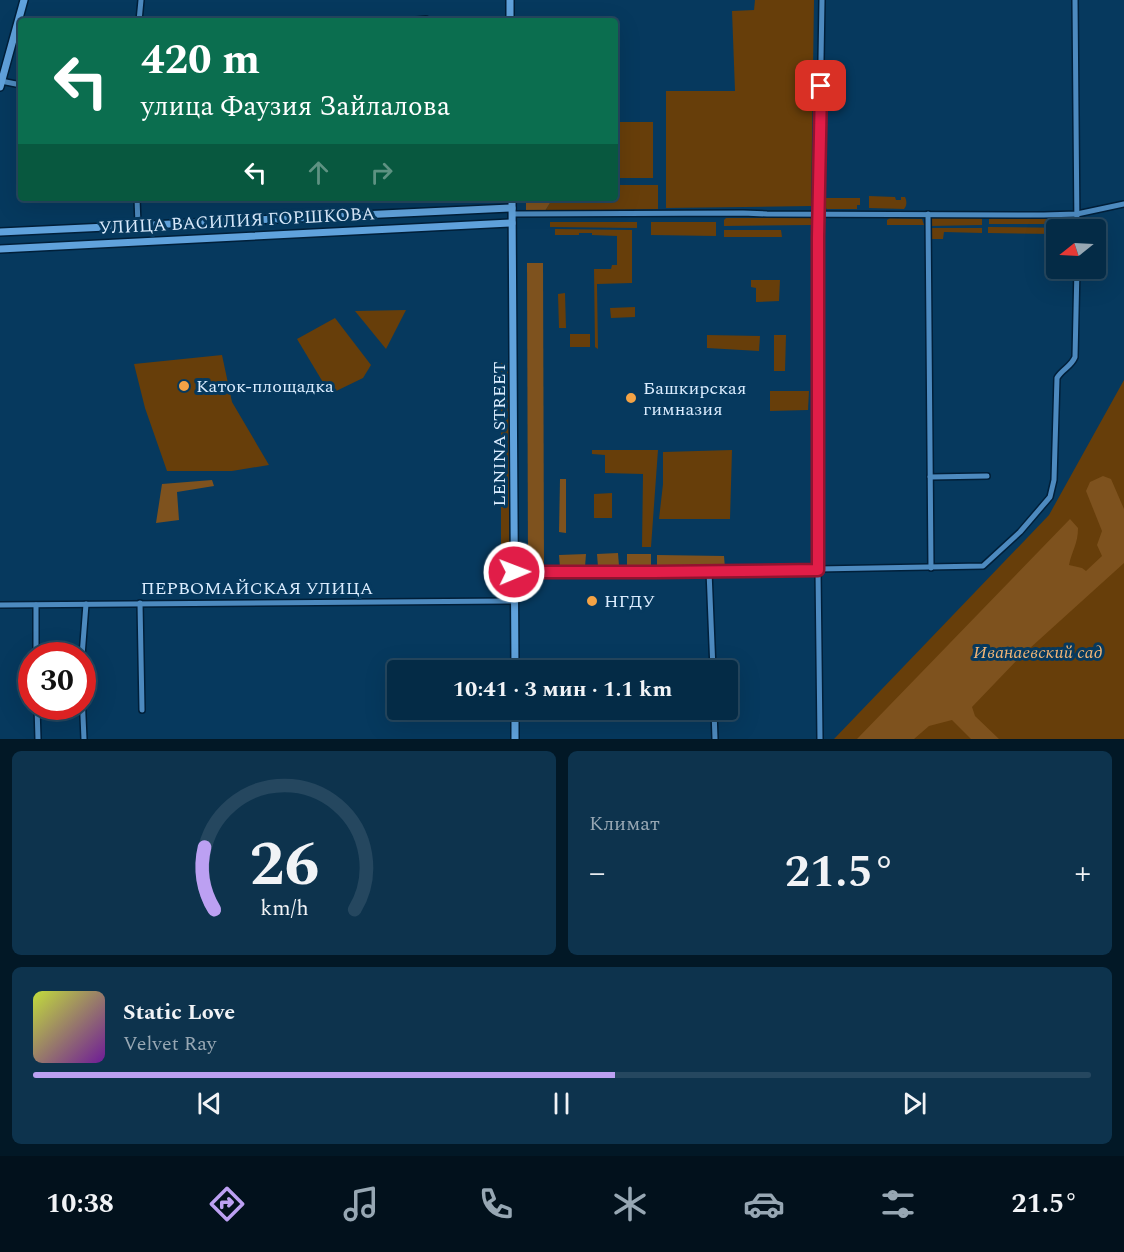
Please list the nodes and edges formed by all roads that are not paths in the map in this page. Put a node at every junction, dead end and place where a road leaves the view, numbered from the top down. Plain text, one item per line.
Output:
1 (24, 0) edge
2 (141, 0) edge
3 (510, 0) edge
4 (822, 0) edge
5 (1075, 0) edge
6 (19, 18) edge
7 (139, 18) edge
8 (510, 18) edge
9 (18, 22) edge
10 (1, 84) edge
11 (18, 85) edge
12 (136, 201) edge
13 (512, 201) edge
14 (1124, 204) edge
15 (457, 210) junction
16 (512, 211) junction
17 (819, 214) junction
18 (928, 214) junction
19 (1077, 214) junction
20 (302, 217) junction
21 (1077, 219) edge
22 (512, 223) junction
23 (138, 225) junction
24 (458, 225) junction
25 (0, 232) edge
26 (304, 233) junction
27 (0, 249) edge
28 (1077, 279) edge
29 (987, 476) dead end
30 (930, 477) junction
31 (931, 568) junction
32 (818, 570) junction
33 (709, 571) junction
34 (514, 572) junction
35 (515, 601) junction
36 (140, 603) junction
37 (86, 604) junction
38 (0, 605) edge
39 (36, 605) junction
40 (36, 642) edge
41 (83, 642) edge
42 (515, 660) edge
43 (712, 660) edge
44 (142, 710) dead end
45 (37, 720) edge
46 (83, 720) edge
47 (515, 720) edge
48 (714, 720) edge
49 (38, 739) edge
50 (84, 739) edge
51 (515, 739) edge
52 (715, 739) edge
53 (820, 739) edge

1 - 6 main road
2 - 7 street
3 - 8 main road
4 - 17 street
5 - 19 street
9 - 10 main road
10 - 11 street
12 - 23 street
13 - 16 main road, LENINA STREET
14 - 19 street
15 - 16 main road, УЛИЦА ВАСИЛИЯ ГОРШКОВА
15 - 20 main road, УЛИЦА ВАСИЛИЯ ГОРШКОВА
15 - 24 main road
16 - 17 street
16 - 22 main road, LENINA STREET
17 - 18 street
17 - 32 street
18 - 19 street
18 - 30 street
19 - 21 street
20 - 23 main road, УЛИЦА ВАСИЛИЯ ГОРШКОВА
20 - 26 main road
22 - 24 main road, УЛИЦА ВАСИЛИЯ ГОРШКОВА
22 - 34 main road, LENINA STREET
23 - 25 main road, УЛИЦА ВАСИЛИЯ ГОРШКОВА
24 - 26 main road, УЛИЦА ВАСИЛИЯ ГОРШКОВА
26 - 27 main road, УЛИЦА ВАСИЛИЯ ГОРШКОВА
28 - 31 street
29 - 30 street
30 - 31 street
31 - 32 street
32 - 33 street
32 - 53 street
33 - 34 street
33 - 43 street
34 - 35 main road, LENINA STREET
35 - 36 street, ПЕРВОМАЙСКАЯ УЛИЦА
35 - 42 main road, LENINA STREET
36 - 37 street, ПЕРВОМАЙСКАЯ УЛИЦА
36 - 44 street
37 - 39 street, ПЕРВОМАЙСКАЯ УЛИЦА
37 - 41 street
38 - 39 street, ПЕРВОМАЙСКАЯ УЛИЦА
39 - 40 street
45 - 49 street
46 - 50 street
47 - 51 main road
48 - 52 street

